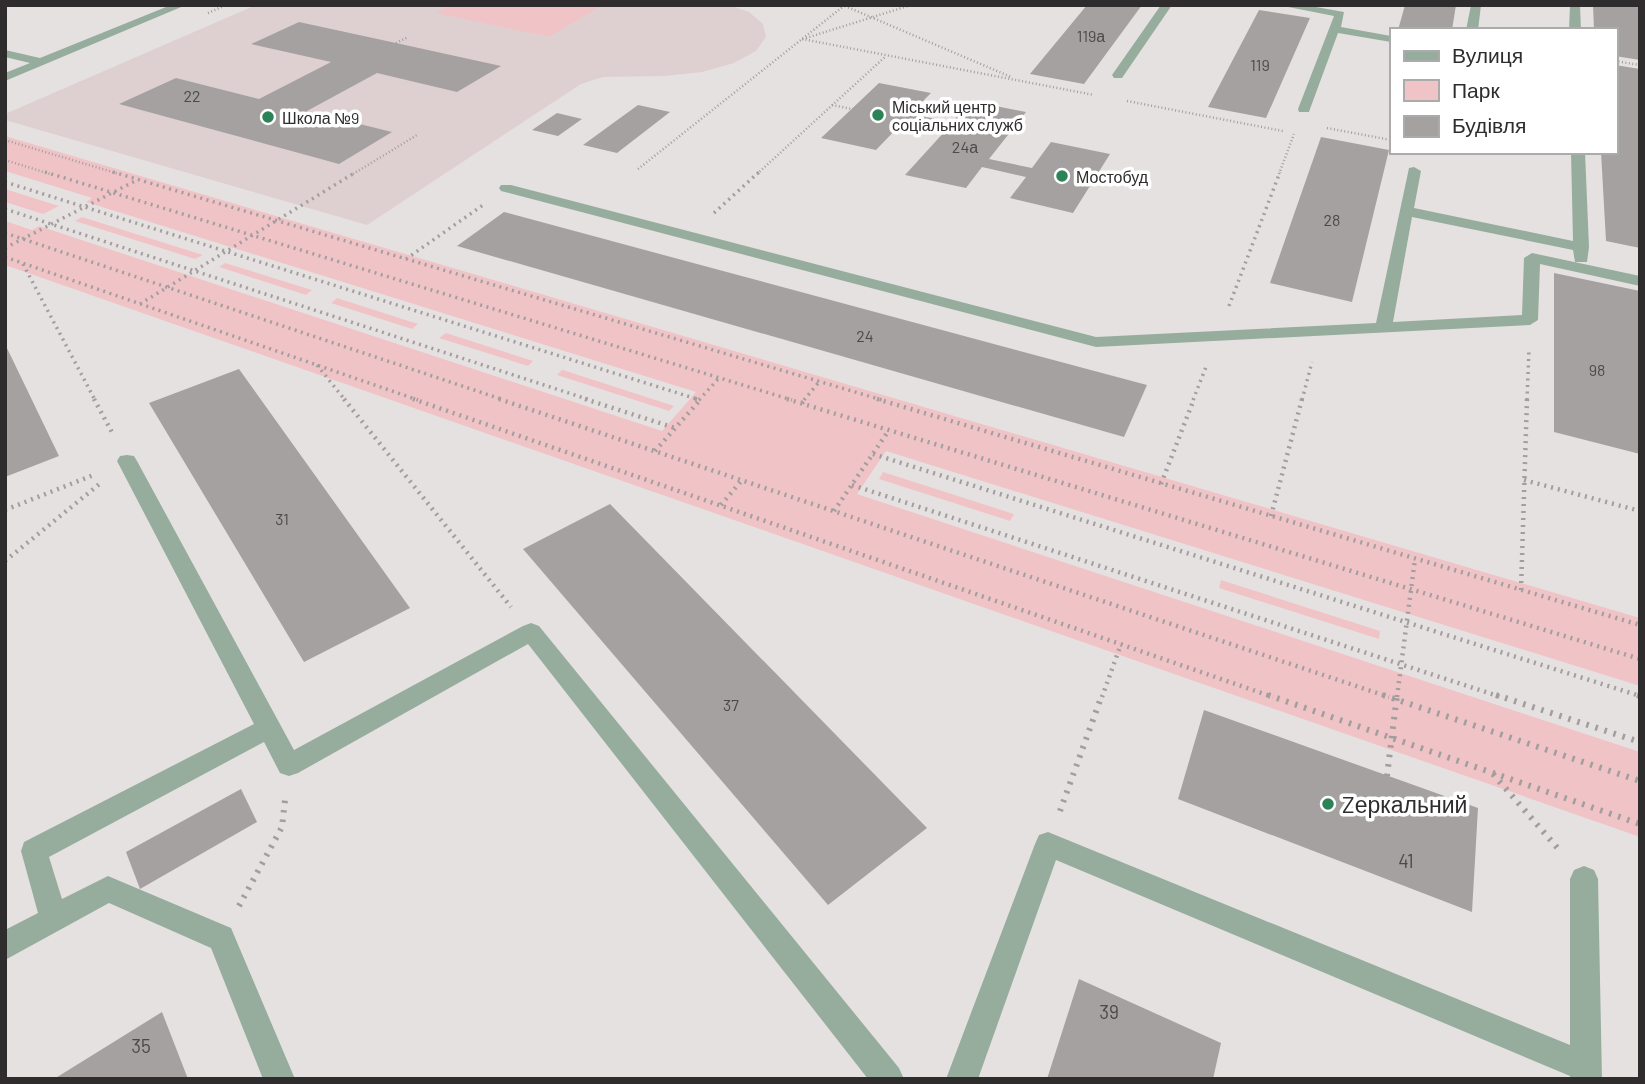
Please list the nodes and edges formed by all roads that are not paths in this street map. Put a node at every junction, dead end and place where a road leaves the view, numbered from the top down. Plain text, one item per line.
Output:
1 (181, 5) edge
2 (1167, 5) edge
3 (1283, 5) edge
4 (1475, 5) edge
5 (1575, 5) edge
6 (1472, 28) edge
7 (1575, 28) edge
8 (1334, 30) junction
9 (1390, 38) edge
10 (5, 53) edge
11 (41, 62) junction
12 (1118, 75) dead end
13 (5, 77) edge
14 (1304, 109) road end
15 (1578, 154) edge
16 (1414, 171) dead end
17 (506, 188) road end
18 (1406, 211) junction
19 (1581, 247) junction
20 (1582, 269) junction
21 (1640, 281) edge
22 (1384, 328) junction
23 (127, 461) road end
24 (269, 728) junction
25 (1584, 879) road end
26 (54, 919) junction
27 (5, 946) edge
28 (1586, 1073) edge
29 (279, 1079) edge
30 (888, 1079) edge
31 (962, 1079) edge

1 - 11 street
2 - 12 street
3 - 8 street
4 - 6 street
5 - 7 street
8 - 9 street
8 - 14 street
10 - 11 street
11 - 13 street
15 - 19 street
16 - 18 street
17 - 22 street
18 - 19 street
18 - 22 street
19 - 20 street
20 - 21 street
20 - 22 street
23 - 24 street
24 - 26 street
24 - 30 street
25 - 28 street
26 - 27 street
26 - 29 street
28 - 31 street

